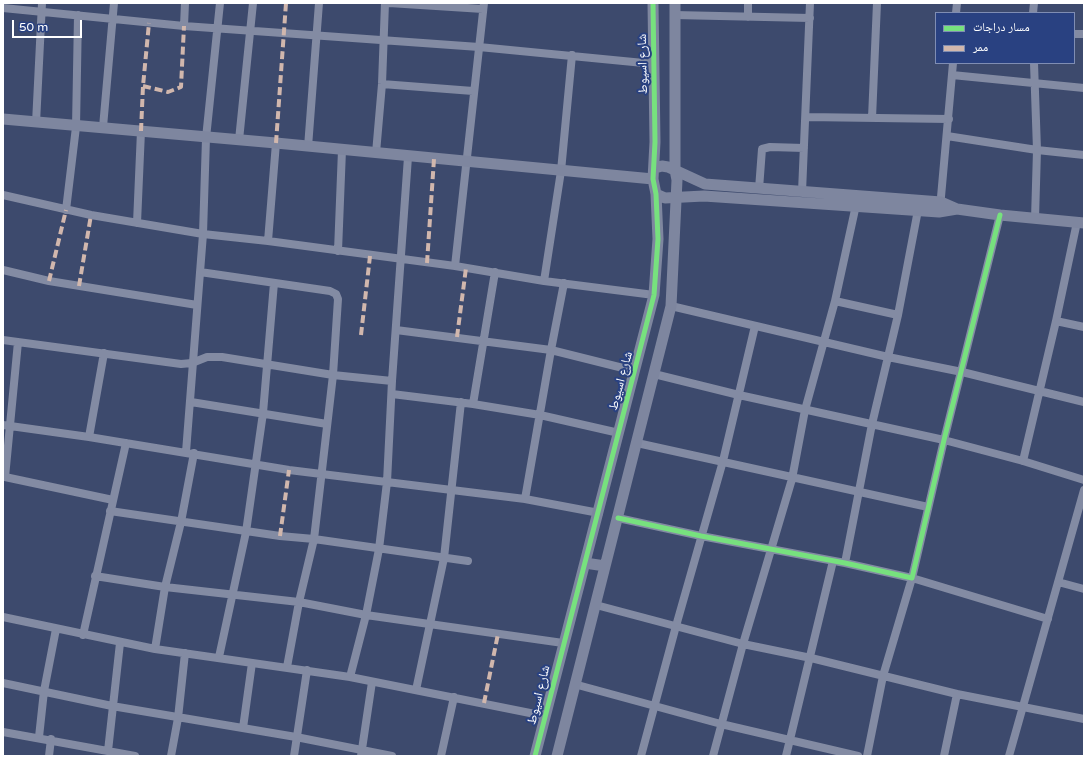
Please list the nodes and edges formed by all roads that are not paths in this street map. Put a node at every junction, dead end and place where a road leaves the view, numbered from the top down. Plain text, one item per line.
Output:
1 (114, 3) edge
2 (185, 3) edge
3 (220, 3) edge
4 (253, 3) edge
5 (319, 3) edge
6 (385, 3) edge
7 (389, 3) edge
8 (653, 3) edge
9 (674, 3) edge
10 (748, 3) edge
11 (810, 3) edge
12 (877, 3) edge
13 (484, 6) edge
14 (42, 7) edge
15 (3, 8) edge
16 (78, 14) junction
17 (674, 15) junction
18 (748, 17) junction
19 (113, 18) junction
20 (810, 18) junction
21 (184, 26) junction
22 (217, 28) junction
23 (250, 30) junction
24 (316, 36) junction
25 (384, 41) junction
26 (479, 47) junction
27 (572, 55) junction
28 (654, 64) junction
29 (953, 64) edge
30 (1034, 64) edge
31 (952, 75) junction
32 (1035, 83) junction
33 (382, 84) junction
34 (1084, 88) edge
35 (473, 92) junction
36 (806, 117) junction
37 (872, 118) junction
38 (3, 119) edge
39 (949, 119) junction
40 (36, 123) junction
41 (76, 127) junction
42 (103, 127) junction
43 (141, 131) junction
44 (947, 136) junction
45 (206, 138) junction
46 (239, 140) junction
47 (276, 143) junction
48 (308, 147) junction
49 (804, 148) junction
50 (342, 150) junction
51 (1037, 150) junction
52 (376, 153) junction
53 (1084, 155) edge
54 (408, 157) junction
55 (467, 163) junction
56 (655, 168) junction
57 (675, 170) junction
58 (562, 171) junction
59 (653, 180) junction
60 (705, 184) junction
61 (759, 189) junction
62 (802, 192) junction
63 (656, 194) junction
64 (3, 195) edge
65 (704, 196) junction
66 (675, 197) junction
67 (856, 205) junction
68 (940, 207) junction
69 (66, 210) junction
70 (918, 210) junction
71 (1000, 215) junction
72 (1035, 219) junction
73 (137, 223) junction
74 (1080, 223) edge
75 (203, 234) junction
76 (268, 241) junction
77 (338, 251) junction
78 (402, 259) junction
79 (455, 266) junction
80 (3, 270) edge
81 (200, 272) junction
82 (495, 272) junction
83 (544, 281) junction
84 (274, 283) junction
85 (564, 283) junction
86 (654, 295) junction
87 (834, 301) junction
88 (197, 305) junction
89 (670, 306) junction
90 (898, 315) junction
91 (1056, 321) junction
92 (755, 326) junction
93 (1084, 327) edge
94 (396, 330) junction
95 (3, 340) edge
96 (484, 340) junction
97 (824, 341) junction
98 (18, 342) junction
99 (551, 350) junction
100 (104, 353) junction
101 (888, 357) junction
102 (192, 363) junction
103 (267, 365) junction
104 (635, 371) junction
105 (962, 372) junction
106 (654, 374) junction
107 (333, 375) junction
108 (392, 381) junction
109 (1040, 391) junction
110 (392, 394) junction
111 (739, 396) junction
112 (191, 402) junction
113 (461, 402) junction
114 (1084, 402) edge
115 (473, 404) junction
116 (805, 410) junction
117 (263, 413) junction
118 (540, 415) junction
119 (327, 424) junction
120 (872, 424) junction
121 (6, 426) edge
122 (619, 433) junction
123 (89, 437) junction
124 (944, 440) junction
125 (126, 443) junction
126 (637, 443) junction
127 (190, 453) junction
128 (723, 461) junction
129 (1023, 461) junction
130 (255, 465) junction
131 (323, 474) junction
132 (792, 478) junction
133 (1084, 480) edge
134 (387, 482) junction
135 (452, 489) junction
136 (1084, 490) edge
137 (860, 492) junction
138 (525, 499) junction
139 (113, 500) junction
140 (928, 508) junction
141 (110, 511) junction
142 (599, 513) junction
143 (618, 518) junction
144 (181, 522) junction
145 (246, 532) junction
146 (701, 536) junction
147 (314, 539) junction
148 (379, 549) junction
149 (771, 549) junction
150 (444, 558) junction
151 (468, 561) dead end
152 (833, 561) junction
153 (845, 562) junction
154 (585, 563) junction
155 (605, 566) junction
156 (95, 576) junction
157 (912, 578) junction
158 (1058, 582) junction
159 (165, 587) junction
160 (1084, 589) edge
161 (234, 594) junction
162 (299, 602) junction
163 (596, 605) junction
164 (366, 615) junction
165 (3, 617) edge
166 (1048, 619) junction
167 (430, 625) junction
168 (676, 626) junction
169 (56, 629) junction
170 (83, 635) junction
171 (120, 643) junction
172 (563, 644) junction
173 (743, 644) junction
174 (155, 649) junction
175 (185, 653) junction
176 (219, 657) junction
177 (811, 658) junction
178 (252, 662) junction
179 (287, 667) junction
180 (307, 670) junction
181 (883, 676) junction
182 (350, 677) junction
183 (372, 682) junction
184 (3, 683) edge
185 (574, 684) junction
186 (416, 690) junction
187 (44, 691) junction
188 (957, 694) junction
189 (454, 697) junction
190 (654, 705) junction
191 (112, 706) junction
192 (1022, 706) junction
193 (545, 716) junction
194 (178, 718) junction
195 (1084, 719) edge
196 (721, 724) junction
197 (243, 728) junction
198 (3, 732) edge
199 (39, 737) junction
200 (296, 737) junction
201 (51, 739) junction
202 (790, 741) junction
203 (108, 751) junction
204 (361, 753) edge
205 (49, 756) edge
206 (135, 756) edge
207 (170, 756) edge
208 (294, 756) edge
209 (392, 756) edge
210 (441, 756) edge
211 (535, 756) edge
212 (557, 756) edge
213 (641, 756) edge
214 (713, 756) edge
215 (786, 756) edge
216 (858, 756) edge
217 (867, 756) edge
218 (944, 756) edge
219 (1010, 756) edge

1 - 19 street
2 - 21 street
3 - 22 street
4 - 23 street
5 - 24 street
6 - 25 street
7 - 13 street
8 - 28 street, شارع اسيوط
9 - 17 street
10 - 18 street
11 - 20 street
12 - 37 street
13 - 26 street
14 - 15 street
14 - 16 street
14 - 40 street
16 - 19 street
16 - 41 street
17 - 18 street
17 - 57 street
18 - 20 street
19 - 21 street
19 - 42 street
20 - 36 street
21 - 22 street
22 - 23 street
22 - 45 street
23 - 24 street
23 - 46 street
24 - 25 street
24 - 48 street
25 - 26 street
25 - 33 street
26 - 27 street
26 - 35 street
27 - 28 street
27 - 58 street
28 - 56 street, شارع اسيوط
29 - 31 street
30 - 32 street
31 - 32 street
31 - 39 street
32 - 34 street
32 - 51 street
33 - 35 street
33 - 52 street
35 - 55 street
36 - 37 street
36 - 49 street
37 - 39 street
38 - 40 street
39 - 44 street
40 - 41 street
41 - 42 street
41 - 69 street
42 - 43 street
43 - 45 street
43 - 73 street
44 - 51 street
44 - 68 street
45 - 46 street
45 - 75 street
46 - 47 street
47 - 48 street
47 - 76 street
48 - 50 street
49 - 61 street
49 - 62 street
50 - 52 street
50 - 77 street
51 - 53 street
51 - 72 street
52 - 54 street
54 - 55 street
54 - 78 street
55 - 58 street
55 - 79 street
56 - 57 street
56 - 59 street, شارع اسيوط
57 - 60 street
57 - 66 street
58 - 59 street
58 - 83 street
59 - 63 street, شارع اسيوط
60 - 61 street
60 - 65 street
61 - 62 street
62 - 68 street
63 - 66 street
63 - 86 street, شارع اسيوط
64 - 69 street
65 - 66 street
65 - 67 street
66 - 89 street
67 - 70 street
67 - 87 street
68 - 70 street
68 - 71 street
69 - 73 street
70 - 90 street
71 - 72 street
71 - 105 street
72 - 74 street
73 - 75 street
74 - 91 street
75 - 76 street
75 - 81 street
76 - 77 street
77 - 78 street
78 - 79 street
78 - 94 street
79 - 82 street
80 - 88 street
81 - 84 street
81 - 88 street
82 - 83 street
82 - 96 street
83 - 85 street
84 - 103 street
84 - 107 street
85 - 86 street
85 - 99 street
86 - 104 street, شارع اسيوط
87 - 90 street
87 - 97 street
88 - 102 street
89 - 92 street
89 - 106 street
90 - 101 street
91 - 93 street
91 - 109 street
92 - 97 street
92 - 111 street
94 - 96 street
94 - 108 street
95 - 98 street
96 - 99 street
96 - 115 street
97 - 101 street
97 - 116 street
98 - 100 street
98 - 121 street
99 - 104 street
99 - 118 street
100 - 102 street
100 - 123 street
101 - 105 street
101 - 120 street
102 - 103 street
102 - 112 street
103 - 107 street
103 - 117 street
104 - 122 street, شارع اسيوط
105 - 109 street
105 - 124 street
106 - 111 street
106 - 126 street
107 - 108 street
107 - 119 street
108 - 110 street
109 - 114 street
109 - 129 street
110 - 113 street
110 - 134 street
111 - 116 street
111 - 128 street
112 - 117 street
112 - 127 street
113 - 115 street
113 - 135 street
115 - 118 street
116 - 120 street
116 - 132 street
117 - 119 street
117 - 130 street
118 - 122 street
118 - 138 street
119 - 131 street
120 - 124 street
120 - 137 street
121 - 123 street
121 - 139 street
122 - 142 street, شارع اسيوط
123 - 125 street
124 - 129 street
124 - 140 street
125 - 127 street
125 - 139 street
126 - 128 street
126 - 143 street
127 - 130 street
127 - 144 street
128 - 132 street
128 - 146 street
129 - 133 street
130 - 131 street
130 - 145 street
131 - 134 street
131 - 147 street
132 - 137 street
132 - 149 street
134 - 135 street
134 - 148 street
135 - 138 street
135 - 150 street
136 - 158 street
137 - 140 street
137 - 153 street
138 - 142 street
139 - 141 street
140 - 157 street
141 - 144 street
141 - 156 street
142 - 154 street, شارع اسيوط
143 - 146 street
143 - 155 street
144 - 145 street
144 - 159 street
145 - 147 street
145 - 161 street
146 - 149 street
146 - 168 street
147 - 148 street
147 - 162 street
148 - 150 street
148 - 164 street
149 - 152 street
149 - 173 street
150 - 151 street
150 - 167 street
152 - 153 street
152 - 177 street
153 - 157 street
154 - 155 street
154 - 172 street, شارع اسيوط
155 - 163 street
156 - 159 street
156 - 170 street
157 - 166 street
157 - 181 street
158 - 160 street
158 - 166 street
159 - 161 street
159 - 174 street
161 - 162 street
161 - 176 street
162 - 164 street
162 - 179 street
163 - 168 street
163 - 185 street
164 - 167 street
164 - 182 street
165 - 169 street
166 - 192 street
167 - 172 street
167 - 186 street
168 - 173 street
168 - 190 street
169 - 170 street
169 - 187 street
170 - 171 street
171 - 174 street
171 - 191 street
172 - 193 street, شارع اسيوط
173 - 177 street
173 - 196 street
174 - 175 street
175 - 176 street
175 - 194 street
176 - 178 street
177 - 181 street
177 - 202 street
178 - 179 street
178 - 197 street
179 - 180 street
180 - 182 street
180 - 200 street
181 - 188 street
181 - 217 street
182 - 183 street
183 - 186 street
183 - 204 street
184 - 187 street
185 - 190 street
185 - 212 street
186 - 189 street
187 - 191 street
187 - 199 street
188 - 192 street
188 - 218 street
189 - 193 street
189 - 210 street
190 - 196 street
190 - 213 street
191 - 194 street
191 - 203 street
192 - 195 street
192 - 219 street
193 - 211 street, شارع اسيوط
194 - 197 street
194 - 207 street
196 - 202 street
196 - 214 street
197 - 200 street
198 - 199 street
199 - 201 street
200 - 204 street
200 - 208 street
201 - 203 street
201 - 205 street
202 - 215 street
202 - 216 street
203 - 206 street
204 - 209 street

